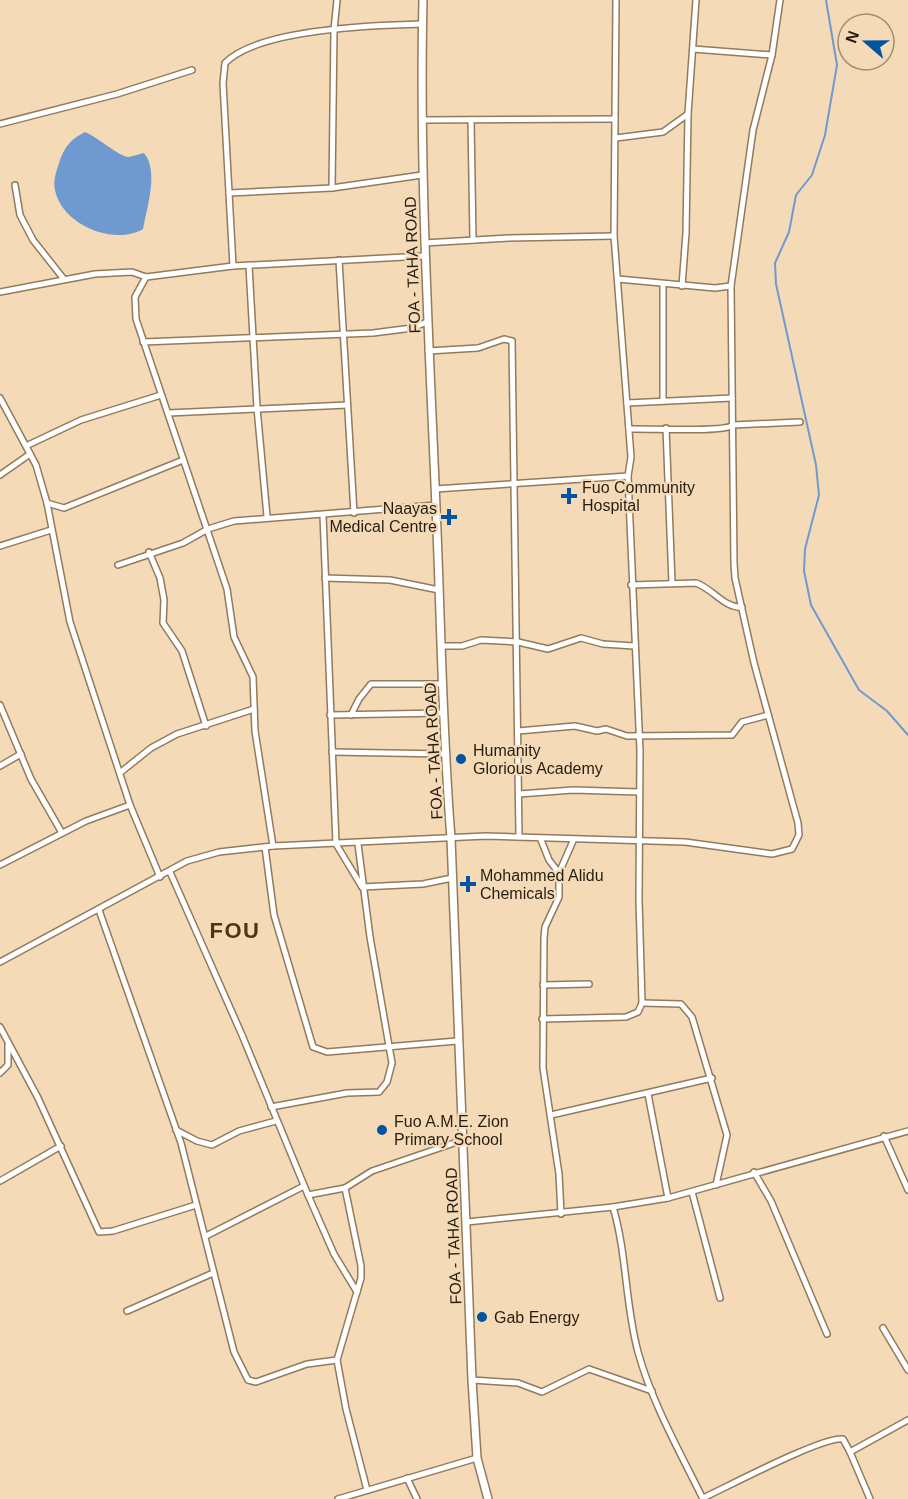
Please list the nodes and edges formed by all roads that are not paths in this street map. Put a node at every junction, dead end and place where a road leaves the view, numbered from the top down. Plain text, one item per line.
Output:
1 (337, 0) edge
2 (423, 0) edge
3 (616, 0) edge
4 (696, 0) edge
5 (780, 0) edge
6 (423, 24) junction
7 (334, 30) junction
8 (693, 49) junction
9 (772, 55) junction
10 (192, 70) dead end
11 (688, 114) junction
12 (615, 119) junction
13 (422, 120) junction
14 (471, 120) junction
15 (0, 124) edge
16 (616, 138) junction
17 (422, 176) junction
18 (15, 185) dead end
19 (332, 188) junction
20 (229, 193) junction
21 (614, 236) junction
22 (473, 240) junction
23 (424, 243) junction
24 (424, 256) junction
25 (339, 260) junction
26 (233, 266) junction
27 (249, 266) junction
28 (146, 277) junction
29 (63, 278) junction
30 (618, 279) junction
31 (663, 284) junction
32 (682, 286) junction
33 (732, 286) junction
34 (0, 292) edge
35 (427, 322) junction
36 (343, 332) junction
37 (253, 336) junction
38 (142, 342) junction
39 (428, 351) junction
40 (161, 394) junction
41 (0, 398) edge
42 (732, 398) junction
43 (663, 400) junction
44 (627, 404) junction
45 (347, 405) junction
46 (257, 408) junction
47 (168, 413) junction
48 (800, 422) dead end
49 (733, 425) junction
50 (666, 428) junction
51 (629, 429) junction
52 (26, 446) junction
53 (30, 454) junction
54 (183, 460) junction
55 (0, 475) edge
56 (628, 476) junction
57 (515, 483) junction
58 (435, 489) junction
59 (47, 503) junction
60 (436, 505) junction
61 (354, 513) junction
62 (323, 515) junction
63 (267, 516) junction
64 (208, 529) junction
65 (51, 530) junction
66 (0, 546) edge
67 (149, 552) junction
68 (118, 565) dead end
69 (325, 578) junction
70 (672, 583) junction
71 (631, 585) junction
72 (439, 590) junction
73 (742, 608) junction
74 (518, 642) junction
75 (442, 646) junction
76 (634, 646) junction
77 (443, 684) junction
78 (0, 705) edge
79 (254, 710) junction
80 (443, 713) junction
81 (330, 715) junction
82 (351, 715) junction
83 (768, 715) junction
84 (206, 726) junction
85 (518, 731) junction
86 (639, 736) junction
87 (332, 752) junction
88 (21, 754) junction
89 (444, 754) junction
90 (0, 766) edge
91 (121, 772) junction
92 (639, 792) junction
93 (519, 795) junction
94 (130, 805) junction
95 (62, 833) junction
96 (519, 837) junction
97 (451, 838) junction
98 (541, 840) junction
99 (640, 840) junction
100 (573, 841) junction
101 (336, 844) junction
102 (358, 844) junction
103 (273, 846) junction
104 (265, 848) junction
105 (0, 865) edge
106 (170, 872) junction
107 (559, 873) junction
108 (160, 877) junction
109 (452, 878) junction
110 (362, 887) junction
111 (99, 910) junction
112 (0, 962) edge
113 (589, 984) dead end
114 (543, 985) junction
115 (642, 1003) junction
116 (542, 1019) junction
117 (0, 1027) edge
118 (458, 1041) junction
119 (8, 1045) junction
120 (387, 1047) junction
121 (0, 1073) edge
122 (712, 1078) junction
123 (648, 1094) junction
124 (271, 1107) junction
125 (551, 1115) junction
126 (276, 1121) junction
127 (176, 1130) junction
128 (908, 1131) edge
129 (884, 1136) junction
130 (463, 1140) junction
131 (61, 1146) junction
132 (754, 1172) junction
133 (0, 1180) edge
134 (716, 1185) junction
135 (304, 1186) junction
136 (345, 1188) junction
137 (908, 1190) edge
138 (692, 1192) junction
139 (308, 1196) junction
140 (668, 1198) junction
141 (196, 1205) junction
142 (613, 1207) junction
143 (561, 1214) junction
144 (467, 1222) junction
145 (206, 1236) junction
146 (213, 1273) junction
147 (357, 1292) junction
148 (720, 1298) dead end
149 (127, 1311) dead end
150 (883, 1328) dead end
151 (827, 1334) dead end
152 (337, 1360) junction
153 (908, 1370) edge
154 (472, 1380) junction
155 (652, 1391) junction
156 (908, 1420) edge
157 (850, 1452) junction
158 (477, 1458) junction
159 (407, 1478) junction
160 (367, 1490) junction
161 (703, 1498) edge
162 (338, 1499) edge
163 (417, 1499) edge
164 (488, 1499) edge
165 (870, 1499) edge

1 - 7 street
2 - 6 street, FOA - TAHA ROAD
3 - 12 street
4 - 8 street
5 - 9 street
6 - 7 street
6 - 13 street, FOA - TAHA ROAD
7 - 19 street
7 - 20 street
8 - 9 street
8 - 11 street
9 - 33 street
10 - 15 street
11 - 16 street
11 - 32 street
12 - 14 street
12 - 16 street
13 - 14 street
13 - 17 street, FOA - TAHA ROAD
14 - 22 street
16 - 21 street
17 - 19 street
17 - 23 street, FOA - TAHA ROAD
18 - 29 street
19 - 20 street
20 - 26 street
21 - 22 street
21 - 30 street
22 - 23 street
23 - 24 street, FOA - TAHA ROAD
24 - 25 street
24 - 35 street, FOA - TAHA ROAD
25 - 27 street
25 - 36 street
26 - 27 street
26 - 28 street
27 - 37 street
28 - 29 street
28 - 38 street
29 - 34 street
30 - 31 street
30 - 44 street
31 - 32 street
31 - 43 street
32 - 33 street
33 - 42 street
35 - 36 street
35 - 39 street, FOA - TAHA ROAD
36 - 37 street
36 - 45 street
37 - 38 street
37 - 46 street
38 - 40 street
39 - 57 street
39 - 58 street, FOA - TAHA ROAD
40 - 47 street
40 - 52 street
41 - 52 street
42 - 43 street
42 - 49 street
43 - 44 street
44 - 51 street
45 - 46 street
45 - 61 street
46 - 47 street
46 - 63 street
47 - 54 street
48 - 49 street
49 - 50 street
49 - 73 street
50 - 51 street
50 - 70 street
51 - 56 street
52 - 53 street
53 - 55 street
53 - 59 street
54 - 59 street
54 - 64 street
56 - 57 street
56 - 71 street
57 - 58 street
57 - 74 street
58 - 60 street, FOA - TAHA ROAD
59 - 65 street
60 - 61 street
60 - 72 street, FOA - TAHA ROAD
61 - 62 street
62 - 63 street
62 - 69 street
63 - 64 street
64 - 67 street
64 - 79 street
65 - 66 street
65 - 91 street
67 - 68 street
67 - 84 street
69 - 72 street
69 - 81 street
70 - 71 street
70 - 73 street
71 - 76 street
72 - 75 street, FOA - TAHA ROAD
73 - 83 street
74 - 75 street
74 - 76 street
74 - 85 street
75 - 77 street, FOA - TAHA ROAD
76 - 86 street
77 - 80 street, FOA - TAHA ROAD
77 - 82 street
78 - 88 street
79 - 84 street
79 - 103 street
80 - 82 street
80 - 89 street, FOA - TAHA ROAD
81 - 82 street
81 - 87 street
83 - 86 street
83 - 99 street
84 - 91 street
85 - 86 street
85 - 93 street
86 - 92 street
87 - 89 street
87 - 101 street
88 - 90 street
88 - 95 street
89 - 97 street, FOA - TAHA ROAD
91 - 94 street
92 - 93 street
92 - 99 street
93 - 96 street
94 - 95 street
94 - 108 street
95 - 105 street
96 - 97 street
96 - 98 street
97 - 102 street
97 - 109 street, FOA - TAHA ROAD
98 - 100 street
98 - 107 street
99 - 100 street
99 - 115 street
100 - 107 street
101 - 102 street
101 - 103 street
101 - 110 street
102 - 110 street
103 - 104 street
104 - 106 street
104 - 120 street
106 - 108 street
106 - 124 street
107 - 114 street
108 - 111 street
109 - 110 street
109 - 118 street, FOA - TAHA ROAD
110 - 120 street
111 - 112 street
111 - 127 street
113 - 114 street
114 - 116 street
115 - 116 street
115 - 122 street
116 - 125 street
117 - 119 street
118 - 120 street
118 - 130 street, FOA - TAHA ROAD
119 - 121 street
119 - 131 street
120 - 124 street
122 - 123 street
122 - 134 street
123 - 125 street
123 - 140 street
124 - 126 street
125 - 143 street
126 - 127 street
126 - 135 street
127 - 141 street
128 - 129 street
129 - 132 street
129 - 137 street
130 - 136 street
130 - 144 street, FOA - TAHA ROAD
131 - 133 street
131 - 141 street
132 - 134 street
132 - 151 street
134 - 138 street
135 - 139 street
135 - 145 street
136 - 139 street
136 - 147 street
138 - 140 street
138 - 148 street
139 - 147 street
140 - 142 street
141 - 145 street
142 - 143 street
142 - 155 street
143 - 144 street
144 - 154 street, FOA - TAHA ROAD
145 - 146 street
146 - 149 street
146 - 152 street
147 - 152 street
150 - 153 street
152 - 160 street
154 - 155 street
154 - 158 street, FOA - TAHA ROAD
155 - 161 street
156 - 157 street
157 - 161 street
157 - 165 street
158 - 159 street
158 - 164 street, FOA - TAHA ROAD
159 - 160 street
159 - 163 street
160 - 162 street

